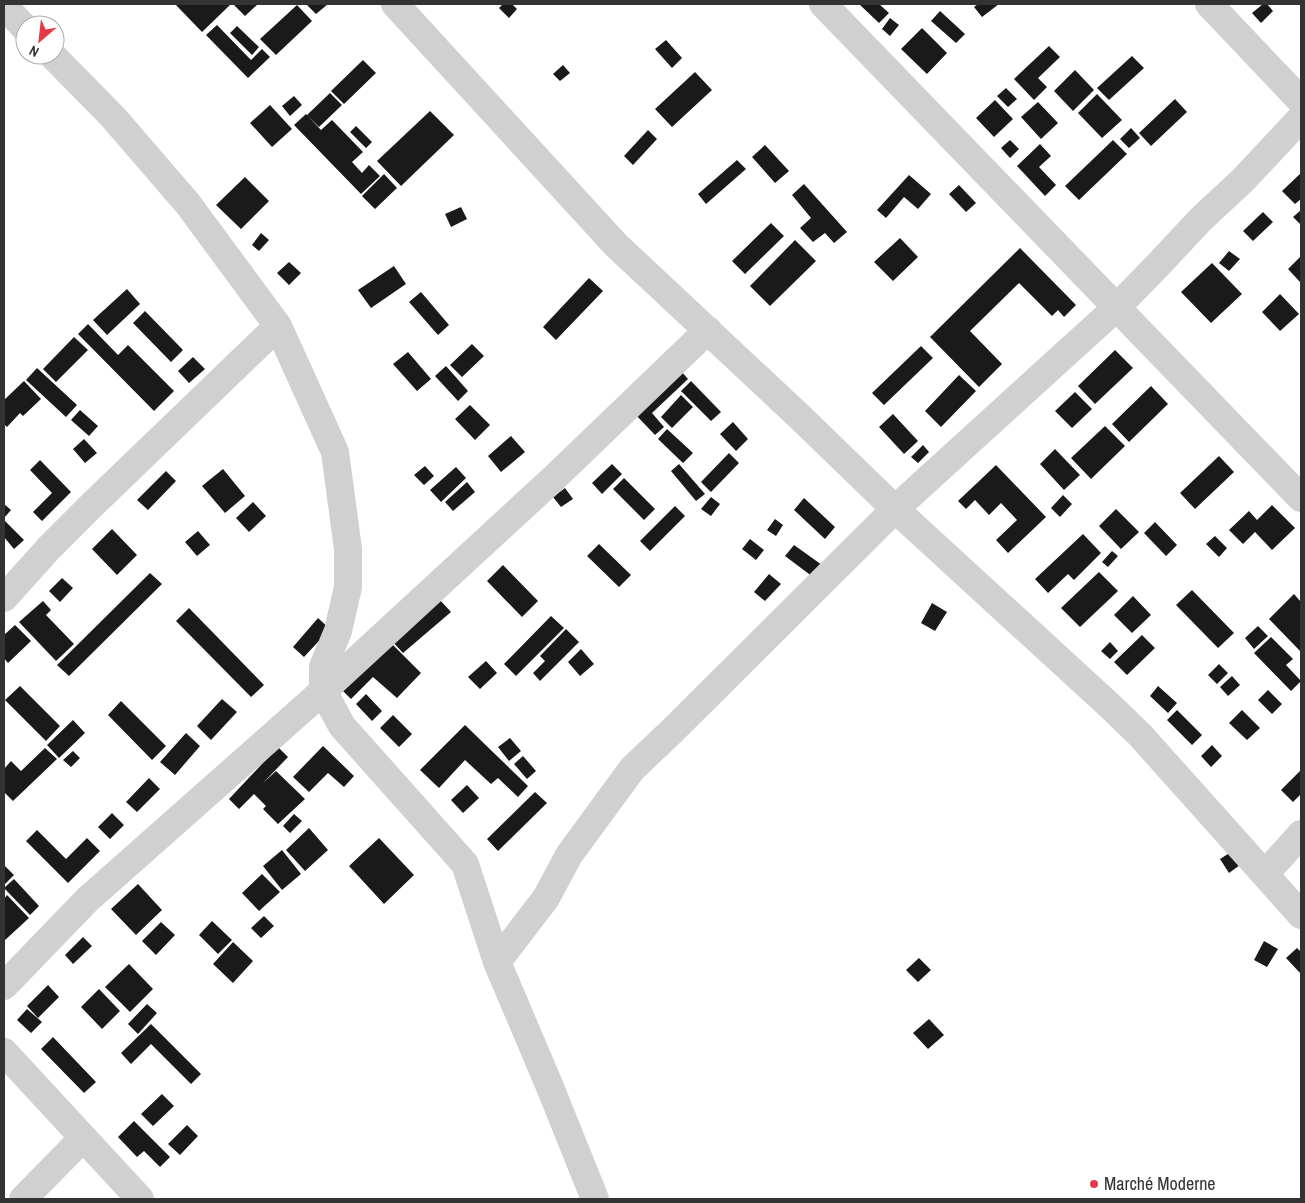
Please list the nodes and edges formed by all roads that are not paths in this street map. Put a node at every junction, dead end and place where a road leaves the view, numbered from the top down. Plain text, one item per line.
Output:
1 (395, 4) edge
2 (823, 4) edge
3 (1209, 4) edge
4 (4, 6) edge
5 (15, 18) edge
6 (62, 65) edge
7 (1301, 101) edge
8 (1301, 118) edge
9 (1116, 308) junction
10 (278, 326) junction
11 (708, 330) junction
12 (1301, 498) edge
13 (895, 510) junction
14 (4, 598) edge
15 (323, 691) junction
16 (1301, 834) edge
17 (1265, 874) junction
18 (1301, 915) edge
19 (497, 962) junction
20 (4, 986) edge
21 (4, 1052) edge
22 (83, 1138) junction
23 (23, 1199) edge
24 (140, 1199) edge
25 (595, 1199) edge

1 - 11 street
2 - 9 street
3 - 7 street
4 - 5 street
6 - 10 street
8 - 9 street
9 - 12 street
9 - 13 street
10 - 14 street
10 - 15 street
11 - 13 street
11 - 15 street
13 - 17 street
13 - 19 street
15 - 19 street
15 - 20 street
16 - 17 street
17 - 18 street
19 - 25 street
21 - 22 street
22 - 23 street
22 - 24 street

